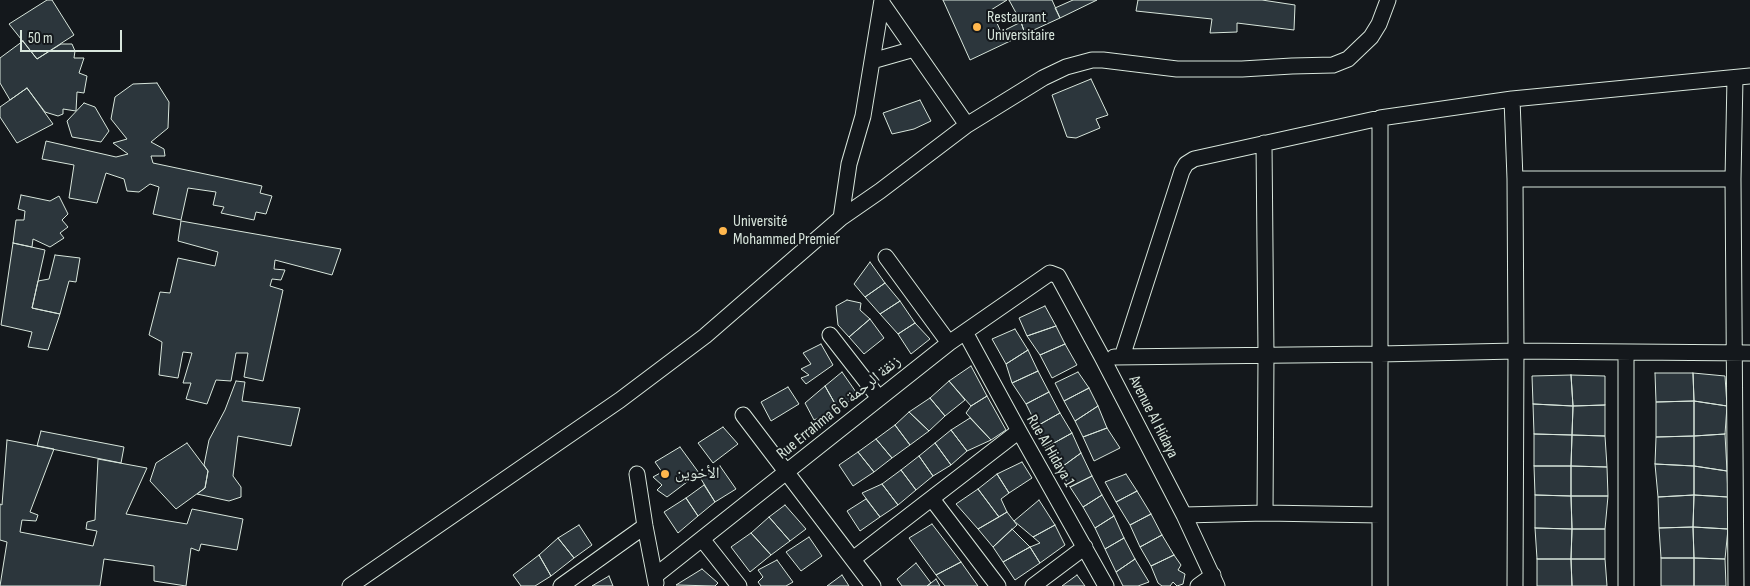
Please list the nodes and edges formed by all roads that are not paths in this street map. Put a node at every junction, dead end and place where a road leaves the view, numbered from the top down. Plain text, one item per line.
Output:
1 (1388, 0) edge
2 (882, 1) edge
3 (914, 49) junction
4 (872, 61) junction
5 (1742, 77) edge
6 (1512, 99) junction
7 (1380, 118) junction
8 (968, 125) junction
9 (1264, 143) junction
10 (1515, 179) junction
11 (1733, 179) junction
12 (841, 218) junction
13 (886, 257) dead end
14 (1048, 273) joint
15 (966, 332) junction
16 (830, 335) dead end
17 (950, 343) junction
18 (1516, 351) junction
19 (1626, 352) junction
20 (1742, 353) edge
21 (1380, 354) junction
22 (1266, 355) junction
23 (1122, 357) junction
24 (1102, 358) junction
25 (879, 398) junction
26 (743, 415) dead end
27 (1019, 432) junction
28 (787, 472) junction
29 (637, 474) dead end
30 (932, 498) junction
31 (1265, 513) junction
32 (1184, 515) junction
33 (1380, 515) junction
34 (645, 526) junction
35 (702, 539) junction
36 (1085, 547) junction
37 (853, 559) junction
38 (1215, 580) edge
39 (656, 581) edge
40 (350, 586) edge
41 (561, 586) edge
42 (739, 586) edge
43 (873, 586) edge
44 (998, 586) edge
45 (1033, 586) edge
46 (1106, 586) edge
47 (1198, 586) edge
48 (1380, 586) edge
49 (1515, 586) edge
50 (1626, 586) edge
51 (1736, 586) edge

1 - 8 street
2 - 3 street
2 - 4 street
3 - 4 street
3 - 8 street
4 - 12 street
5 - 6 street
5 - 11 street
6 - 7 street
6 - 10 street
7 - 9 street
7 - 21 street
8 - 12 street
9 - 22 street
9 - 23 street
10 - 11 street
10 - 18 street
11 - 20 street
12 - 40 street
13 - 17 street
14 - 15 street, Rue Errahma 6 6 زنقة الرحمة
14 - 24 street, Avenue Al Hidaya
15 - 17 street, Rue Errahma 6 6 زنقة الرحمة
15 - 27 street, Rue Al Hidaya 1
16 - 25 street
17 - 25 street, Rue Errahma 6 6 زنقة الرحمة
18 - 19 street
18 - 21 street
18 - 49 street
19 - 20 street
19 - 50 street
20 - 51 street
21 - 22 street
21 - 33 street
22 - 23 street
22 - 31 street
23 - 24 street
24 - 32 street, Avenue Al Hidaya
25 - 28 street, Rue Errahma 6 6 زنقة الرحمة
26 - 28 street
27 - 30 street
27 - 36 street, Rue Al Hidaya 1
28 - 35 street, Rue Errahma 6 6 زنقة الرحمة
28 - 37 street
29 - 34 street
30 - 37 street
30 - 44 street
31 - 32 street
31 - 33 street
32 - 38 street, Avenue Al Hidaya
33 - 48 street
34 - 39 street
34 - 41 street
35 - 39 street, Rue Errahma 6 6 زنقة الرحمة
35 - 42 street
36 - 45 street
36 - 46 street, Rue Al Hidaya 1
37 - 43 street
38 - 47 street

